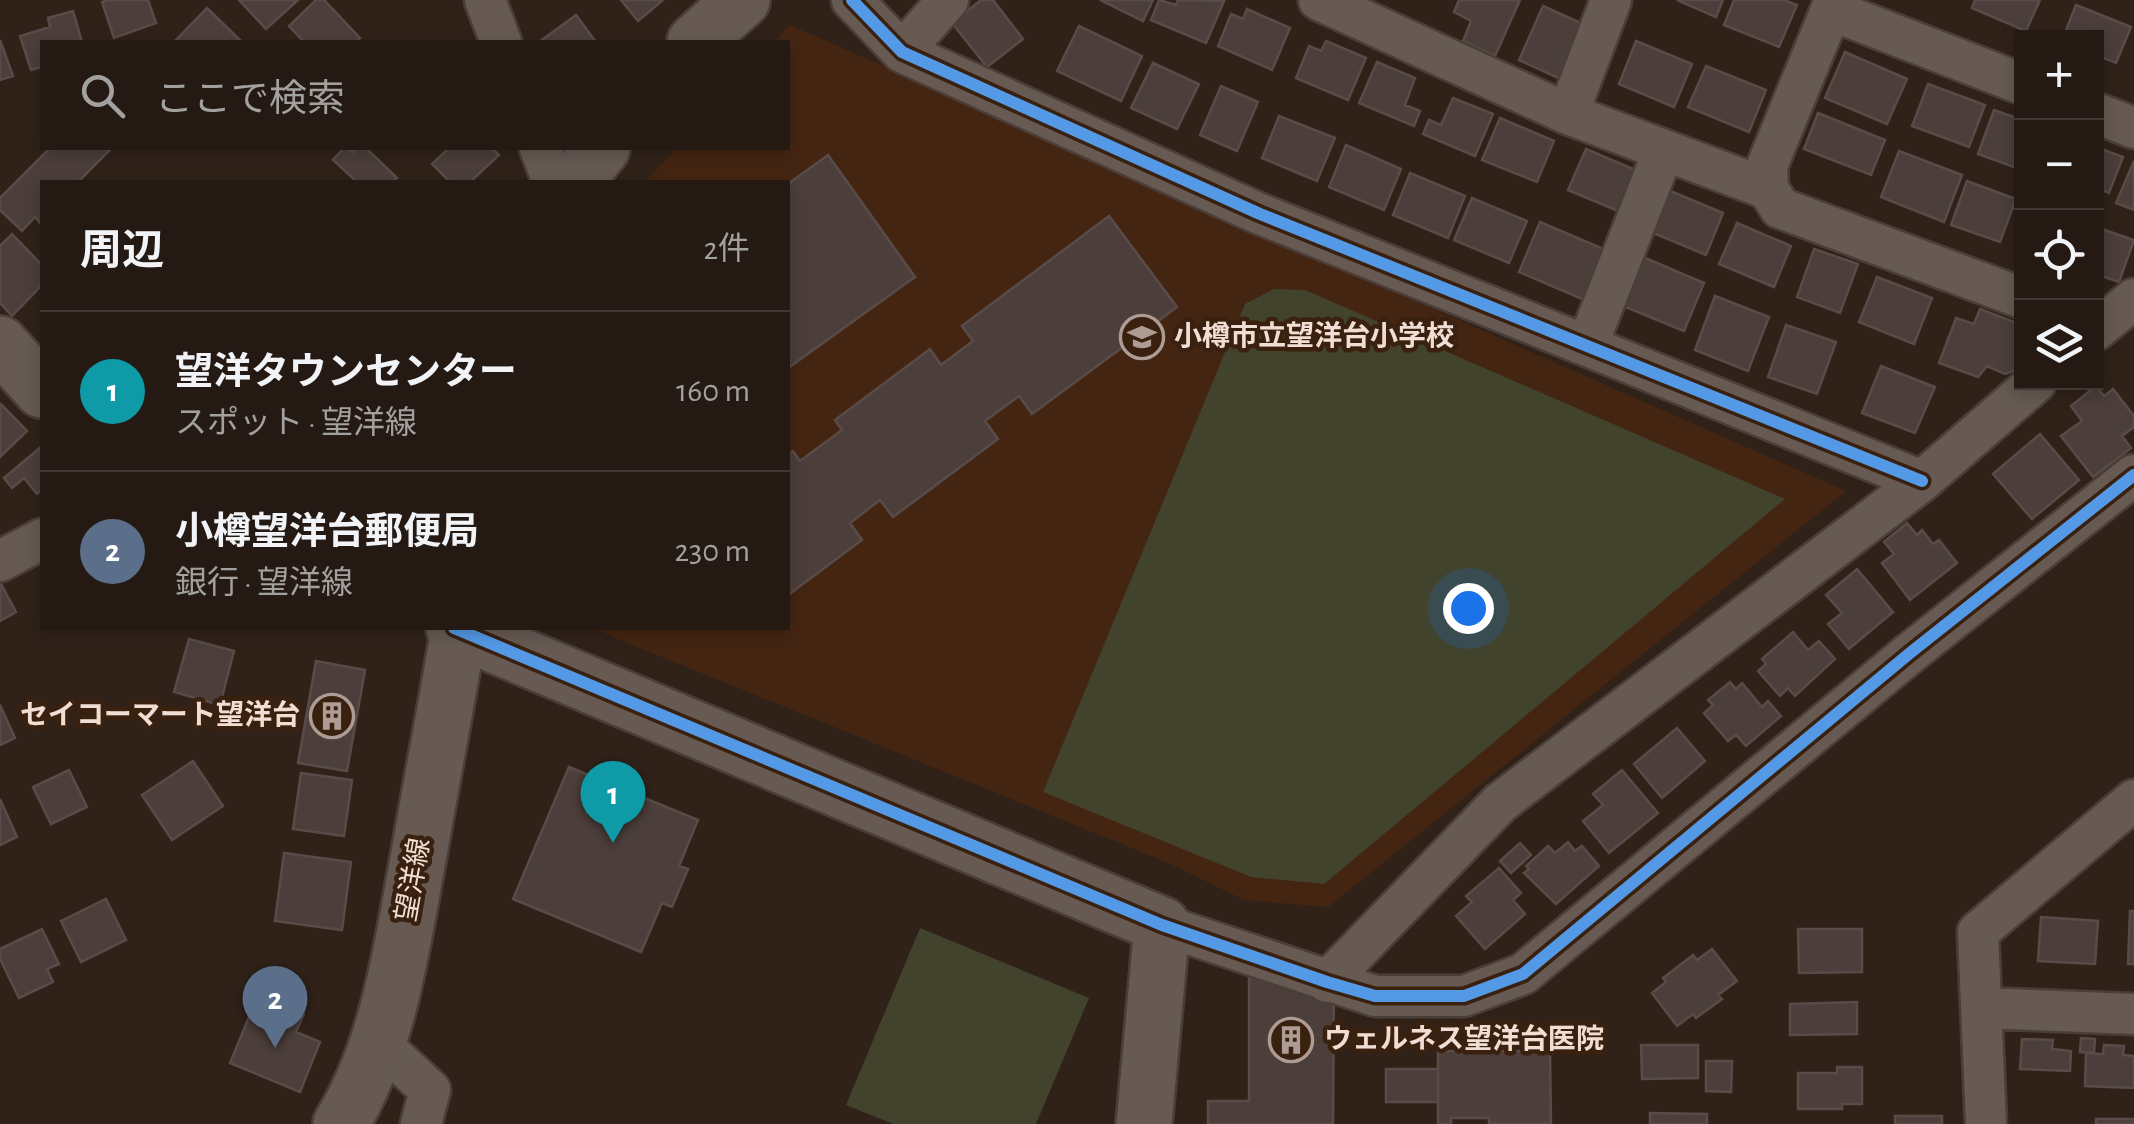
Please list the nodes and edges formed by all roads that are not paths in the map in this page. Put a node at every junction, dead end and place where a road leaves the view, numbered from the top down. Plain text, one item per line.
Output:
1 (485, 0) edge
2 (742, 0) edge
3 (852, 0) edge
4 (948, 0) edge
5 (1319, 0) edge
6 (1610, 0) edge
7 (500, 40) edge
8 (697, 40) edge
9 (902, 52) junction
10 (2014, 81) edge
11 (1568, 114) junction
12 (2104, 116) edge
13 (2134, 128) edge
14 (541, 150) edge
15 (600, 150) edge
16 (1664, 150) junction
17 (552, 180) edge
18 (577, 180) edge
19 (1768, 189) junction
20 (2014, 295) edge
21 (2134, 299) edge
22 (2104, 323) edge
23 (0, 344) edge
24 (1586, 346) junction
25 (40, 388) edge
26 (2027, 390) edge
27 (2134, 476) edge
28 (1922, 482) junction
29 (40, 540) edge
30 (0, 560) edge
31 (458, 630) edge
32 (463, 630) edge
33 (2134, 800) edge
34 (1162, 925) junction
35 (1328, 982) junction
36 (1983, 1008) junction
37 (2134, 1014) edge
38 (378, 1042) junction
39 (340, 1124) edge
40 (421, 1124) edge
41 (1144, 1124) edge
42 (1986, 1124) edge

1 - 7 street
2 - 8 street
3 - 9 street
4 - 9 street
5 - 11 street
6 - 11 street
9 - 24 street
10 - 19 street
11 - 16 street
12 - 13 street
14 - 17 street
15 - 18 street
16 - 19 street
16 - 24 street
19 - 20 street
21 - 22 street
23 - 25 street
24 - 28 street
26 - 28 street
27 - 35 street
28 - 35 street
29 - 30 street
31 - 38 street, 望洋線
32 - 34 street
33 - 36 street
34 - 35 street
34 - 41 street
36 - 37 street
36 - 42 street
38 - 39 street, 望洋線
38 - 40 street

